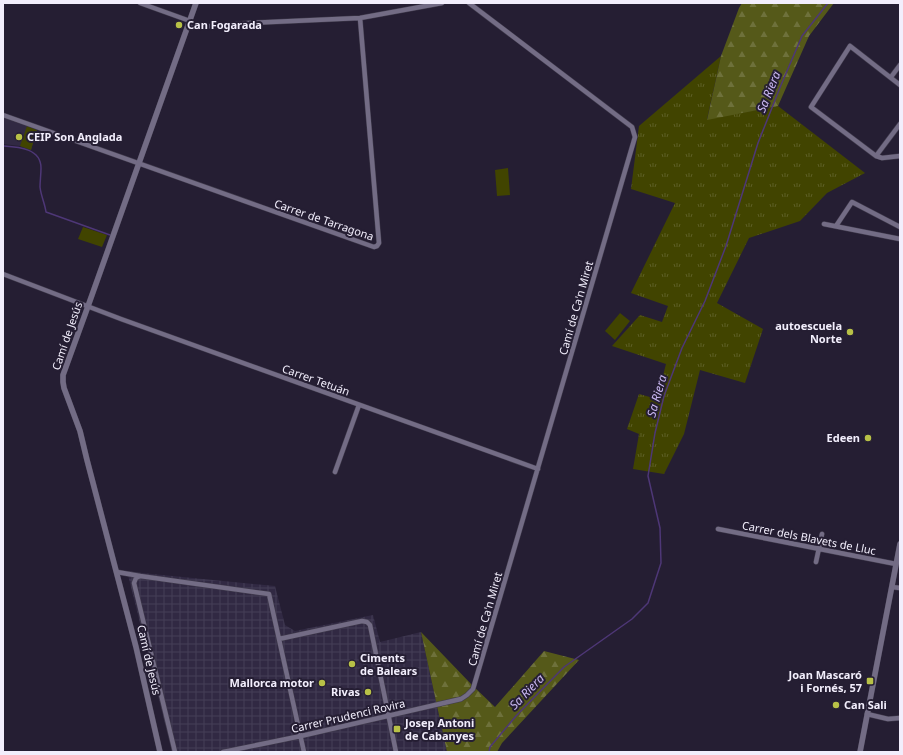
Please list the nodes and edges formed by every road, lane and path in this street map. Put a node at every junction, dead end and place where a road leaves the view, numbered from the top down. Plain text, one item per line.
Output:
1 (140, 3) edge
2 (196, 3) edge
3 (442, 3) edge
4 (469, 3) edge
5 (360, 18) junction
6 (190, 21) junction
7 (187, 28) junction
8 (900, 65) edge
9 (891, 77) junction
10 (900, 84) edge
11 (3, 115) edge
12 (900, 124) edge
13 (876, 156) junction
14 (900, 156) edge
15 (139, 164) junction
16 (824, 224) dead end
17 (836, 226) junction
18 (900, 227) edge
19 (900, 239) edge
20 (3, 274) edge
21 (88, 306) junction
22 (359, 405) junction
23 (538, 469) junction
24 (335, 472) dead end
25 (718, 529) dead end
26 (822, 534) dead end
27 (900, 544) edge
28 (819, 548) junction
29 (816, 562) dead end
30 (896, 564) junction
31 (117, 572) junction
32 (138, 577) junction
33 (892, 587) junction
34 (900, 588) edge
35 (279, 639) junction
36 (474, 689) joint
37 (867, 714) junction
38 (388, 716) junction
39 (900, 718) edge
40 (300, 736) junction
41 (160, 752) edge
42 (176, 752) edge
43 (223, 752) edge
44 (304, 752) edge
45 (396, 752) edge
46 (860, 752) edge

1 - 6 street
2 - 6 street, Camí de Jesús
3 - 5 street
4 - 23 street, Camí de Ca'n Miret
5 - 7 street
5 - 15 street, Carrer de Tarragona
6 - 7 street, Camí de Jesús
7 - 15 street, Camí de Jesús
8 - 9 street
9 - 10 street
9 - 13 street
11 - 15 street
12 - 13 street
13 - 14 street
15 - 21 street, Camí de Jesús
16 - 17 street
17 - 18 street
17 - 19 street
20 - 21 street, Carrer Tetuán
21 - 22 street, Carrer Tetuán
21 - 31 street, Camí de Jesús
22 - 23 street, Carrer Tetuán
22 - 24 street
23 - 36 street, Camí de Ca'n Miret
25 - 28 street, Carrer dels Blavets de Lluc
26 - 28 street
27 - 30 street
28 - 29 street
28 - 30 street, Carrer dels Blavets de Lluc
30 - 33 street
31 - 32 street
31 - 41 street, Camí de Jesús
32 - 35 street
32 - 42 street, Camí de Jesús
33 - 34 street
33 - 37 street
35 - 38 street
35 - 40 street
36 - 38 street, Carrer Prudenci Rovira
37 - 39 street
37 - 46 street
38 - 40 street, Carrer Prudenci Rovira
38 - 45 street
40 - 43 street, Carrer Prudenci Rovira
40 - 44 street

